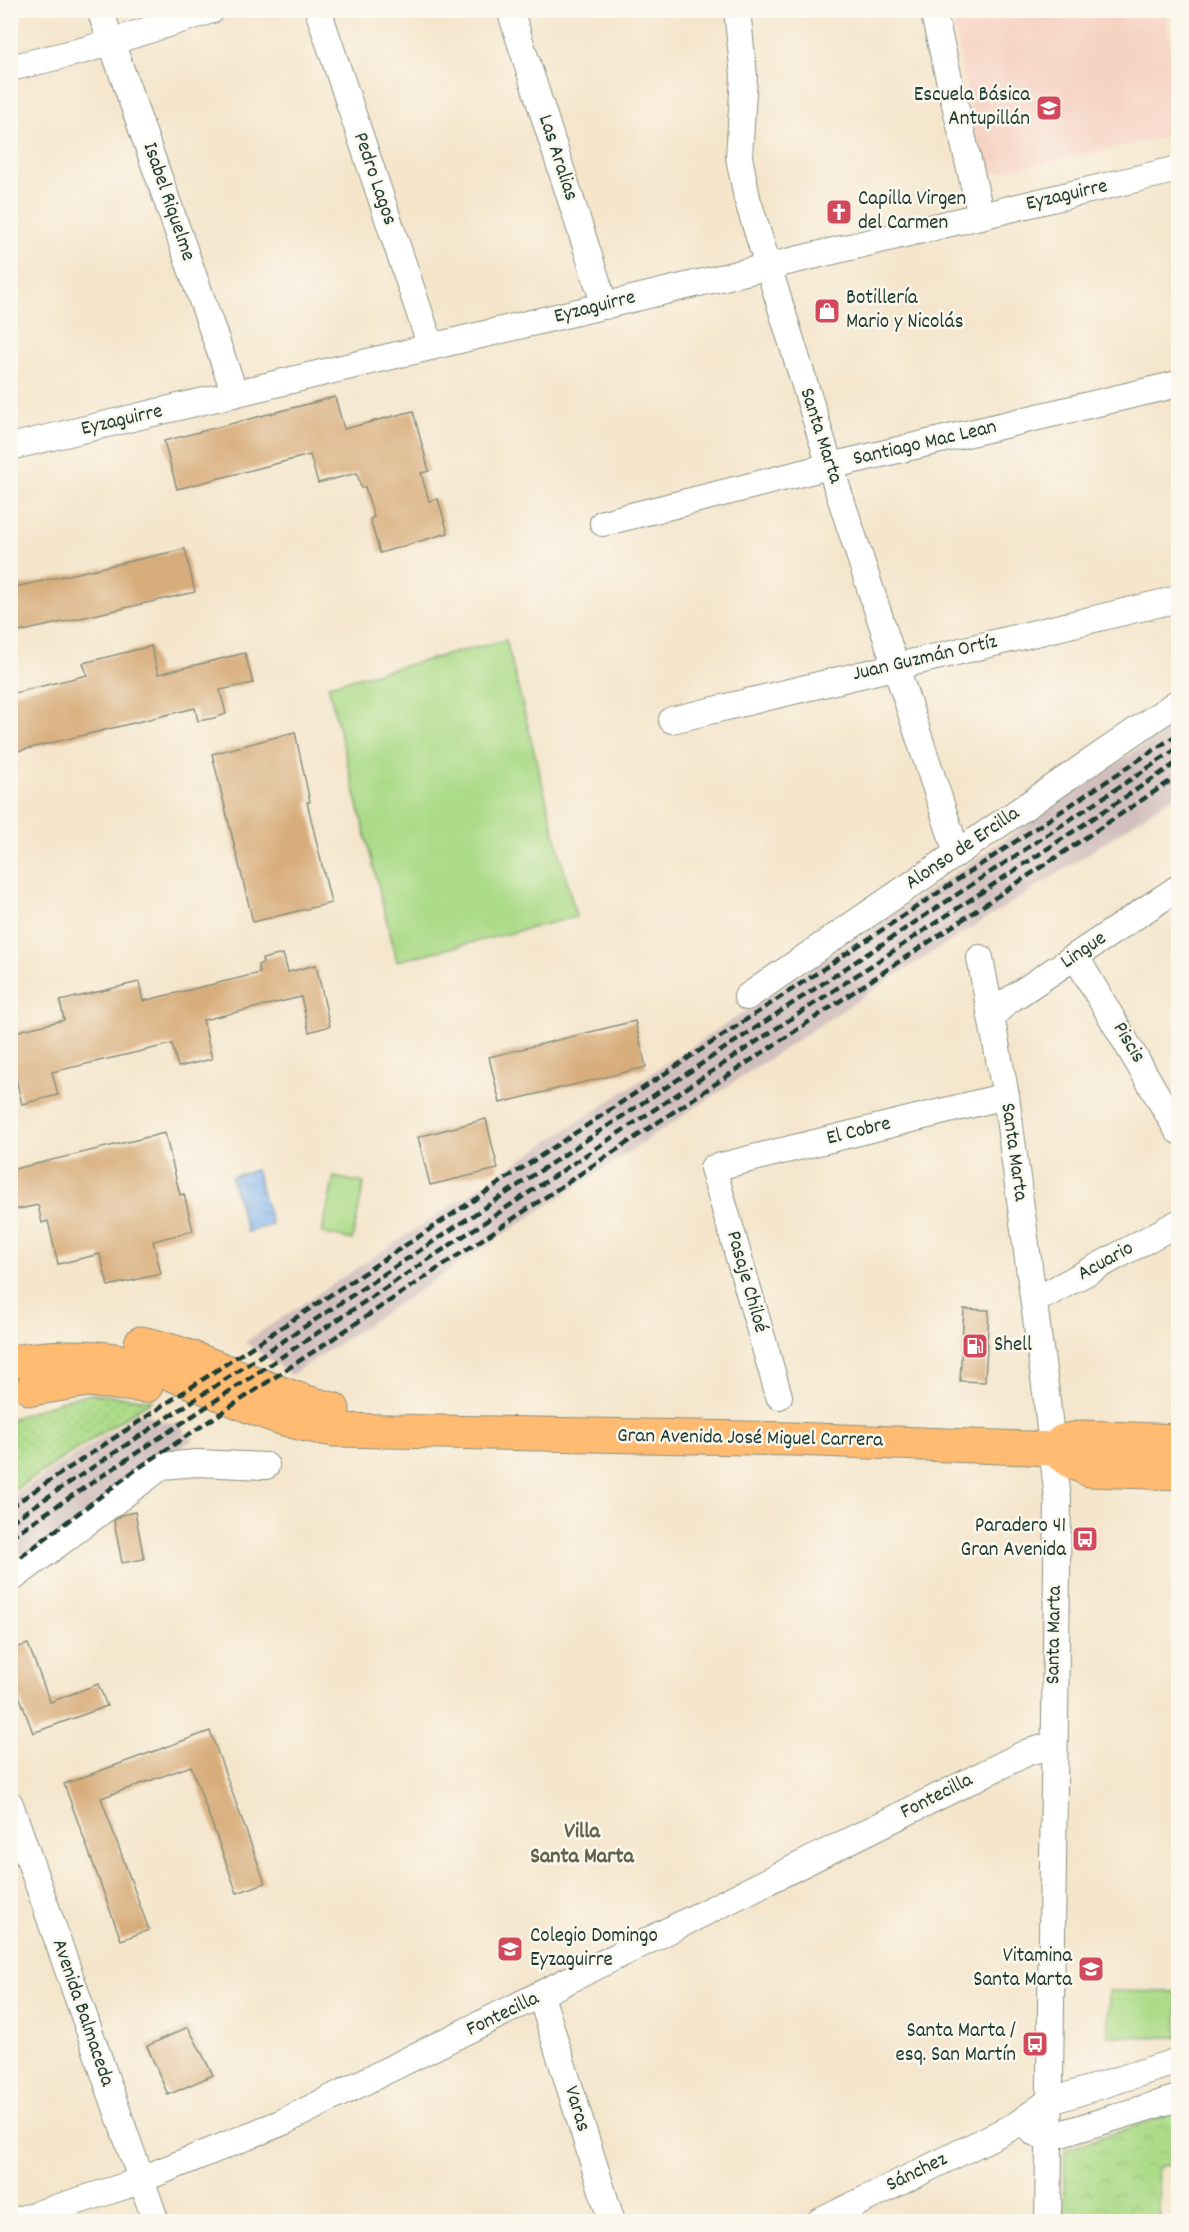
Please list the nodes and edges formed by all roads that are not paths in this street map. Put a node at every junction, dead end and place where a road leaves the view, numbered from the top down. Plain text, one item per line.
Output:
1 (100, 10) edge
2 (212, 10) edge
3 (318, 10) edge
4 (510, 10) edge
5 (737, 10) edge
6 (933, 10) edge
7 (112, 42) junction
8 (10, 68) edge
9 (1179, 169) edge
10 (981, 216) junction
11 (767, 267) junction
12 (605, 306) junction
13 (431, 347) junction
14 (1179, 384) edge
15 (235, 394) junction
16 (10, 447) edge
17 (830, 466) junction
18 (603, 524) dead end
19 (1179, 599) edge
20 (895, 666) junction
21 (1179, 702) edge
22 (672, 720) dead end
23 (957, 853) junction
24 (1179, 888) edge
25 (1076, 957) junction
26 (980, 958) dead end
27 (747, 997) dead end
28 (992, 1016) junction
29 (1006, 1096) junction
30 (1179, 1131) edge
31 (713, 1168) joint
32 (1179, 1223) edge
33 (1034, 1301) junction
34 (18, 1378) edge
35 (779, 1396) dead end
36 (447, 1434) junction
37 (1179, 1441) edge
38 (1053, 1449) junction
39 (266, 1466) dead end
40 (1179, 1473) edge
41 (10, 1580) edge
42 (1054, 1745) junction
43 (10, 1804) edge
44 (541, 1996) junction
45 (1179, 2061) edge
46 (1179, 2098) edge
47 (1048, 2102) junction
48 (1016, 2125) junction
49 (1048, 2138) junction
50 (141, 2180) junction
51 (12, 2222) edge
52 (156, 2222) edge
53 (612, 2222) edge
54 (819, 2222) edge
55 (1048, 2222) edge

1 - 7 street, Isabel Riquelme
2 - 7 street
3 - 13 street, Pedro Lagos
4 - 12 street, Las Aralias
5 - 11 street, Santa Marta
6 - 10 street
7 - 8 street
7 - 15 street, Isabel Riquelme
9 - 10 street, Eyzaguirre
10 - 11 street, Eyzaguirre
11 - 12 street, Eyzaguirre
11 - 17 street, Santa Marta
12 - 13 street, Eyzaguirre
13 - 15 street, Eyzaguirre
14 - 17 street, Santiago Mac Lean
15 - 16 street, Eyzaguirre
17 - 18 street, Santiago Mac Lean
17 - 20 street, Santa Marta
19 - 20 street, Juan Guzmán Ortíz
20 - 22 street, Juan Guzmán Ortíz
20 - 23 street, Santa Marta
21 - 23 street, Alonso de Ercilla
23 - 27 street, Alonso de Ercilla
24 - 25 street, Lingue
25 - 28 street, Lingue
25 - 30 street, Piscis
26 - 28 street, Santa Marta
28 - 29 street, Santa Marta
29 - 31 street, El Cobre
29 - 33 street, Santa Marta
31 - 35 street, Pasaje Chiloé
32 - 33 street, Acuario
33 - 38 street, Santa Marta
34 - 36 main road, Gran Avenida José Miguel Carrera
34 - 36 main road, Gran Avenida José Miguel Carrera
34 - 36 main road, Gran Avenida José Miguel Carrera
36 - 38 main road, Gran Avenida José Miguel Carrera
37 - 38 main road, Gran Avenida José Miguel Carrera
38 - 40 main road, Gran Avenida José Miguel Carrera
38 - 42 street, Santa Marta
39 - 41 street
42 - 44 street, Fontecilla
42 - 47 street, Santa Marta
43 - 50 street, Avenida Balmaceda
44 - 50 street, Fontecilla
44 - 53 street, Varas
45 - 47 street, Sánchez
46 - 49 street
47 - 48 street, Sánchez
47 - 49 street, Santa Marta
48 - 49 street
48 - 54 street, Sánchez
49 - 55 street, Santa Marta
50 - 51 street, Fontecilla
50 - 52 street, Avenida Balmaceda

